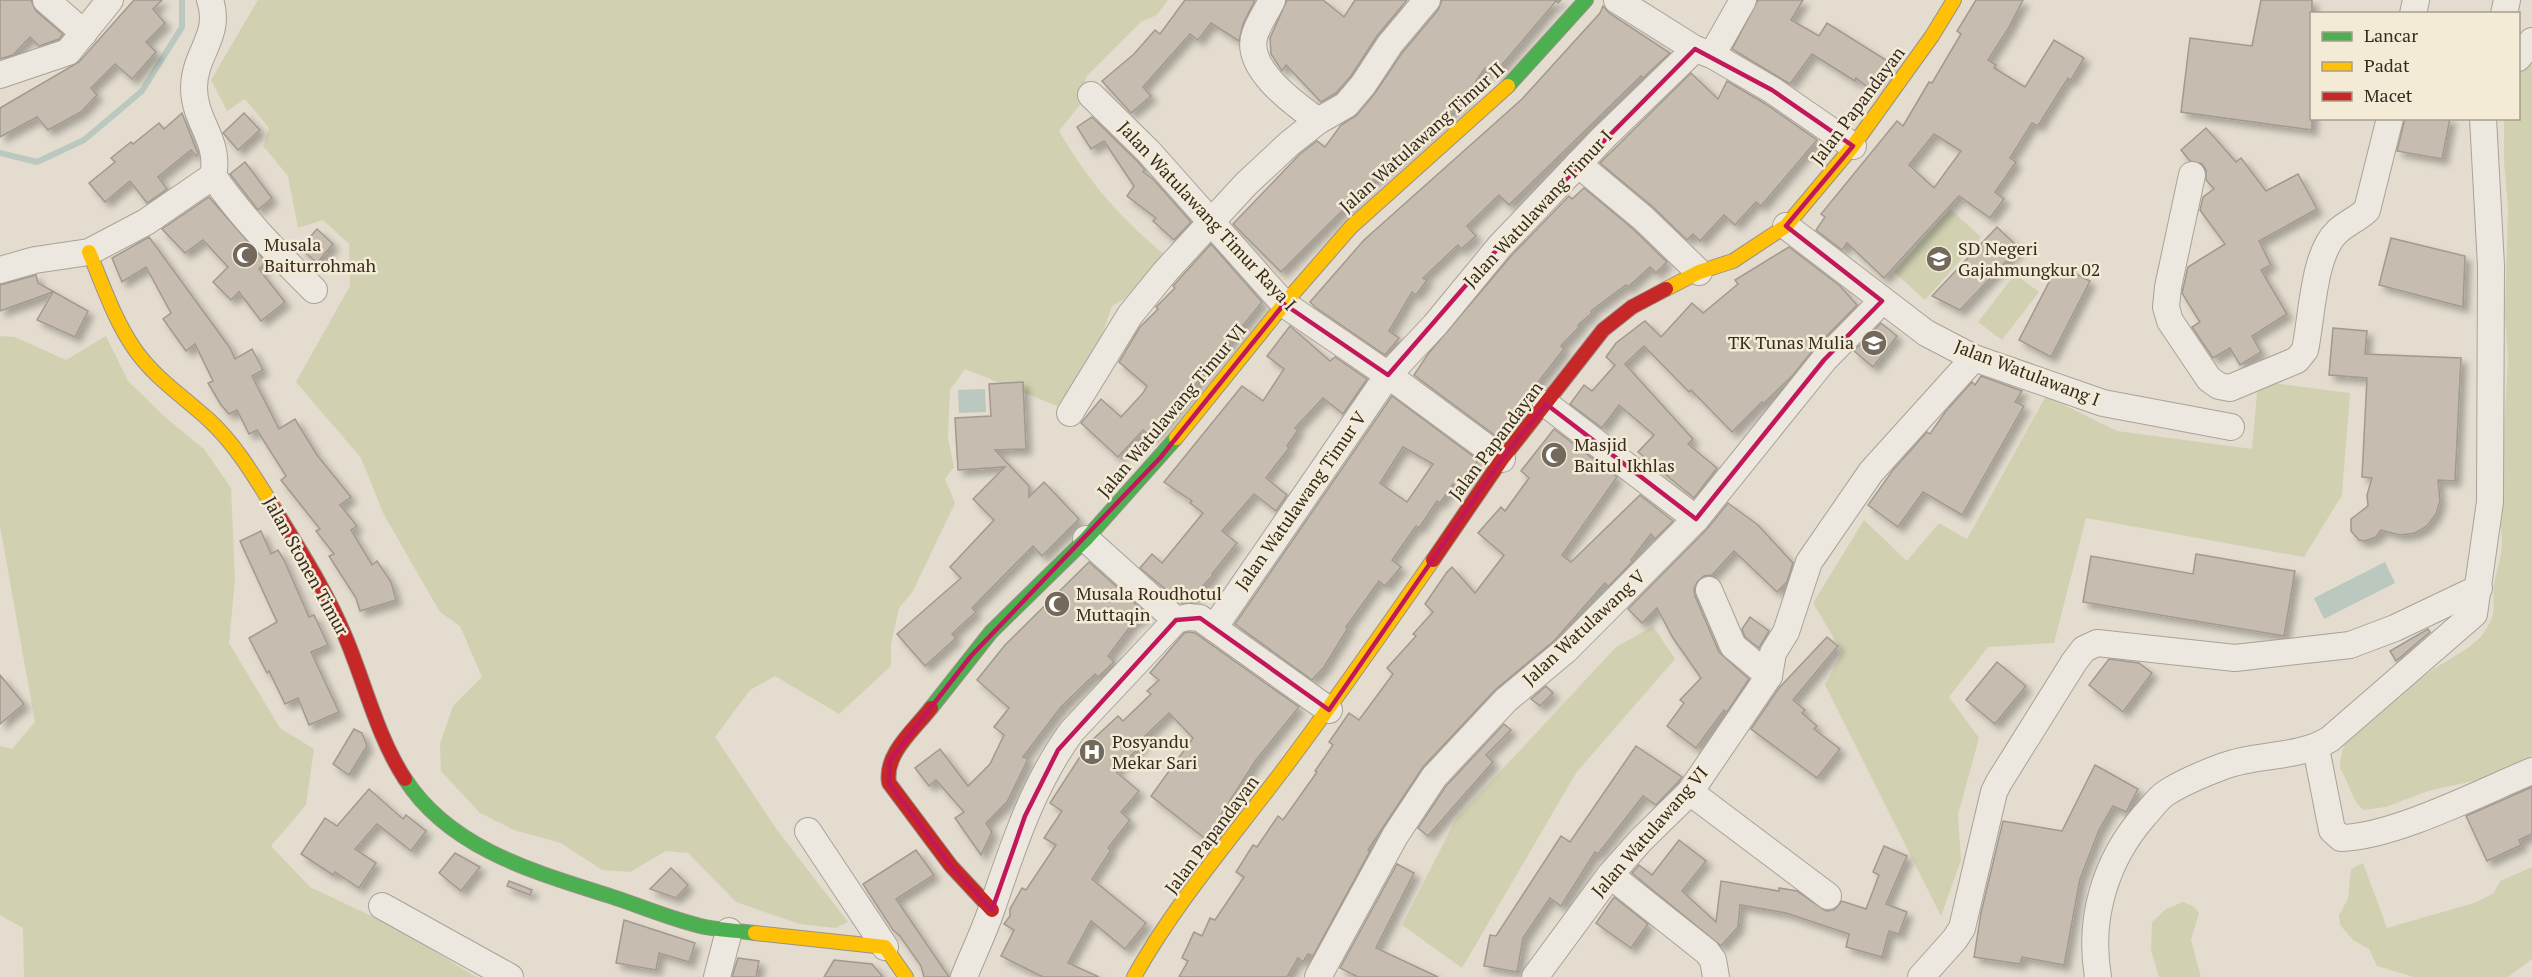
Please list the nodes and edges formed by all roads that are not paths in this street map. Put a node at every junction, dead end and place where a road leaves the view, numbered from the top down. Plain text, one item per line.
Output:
1 (46, 0) edge
2 (110, 0) edge
3 (210, 0) edge
4 (1272, 0) edge
5 (1427, 0) edge
6 (1586, 0) edge
7 (1617, 0) edge
8 (1743, 0) edge
9 (1954, 0) edge
10 (84, 33) junction
11 (2532, 41) edge
12 (1703, 52) junction
13 (2520, 56) edge
14 (0, 75) edge
15 (1091, 95) dead end
16 (2390, 120) edge
17 (2483, 120) edge
18 (1318, 121) junction
19 (1853, 146) junction
20 (1578, 164) junction
21 (2192, 175) dead end
22 (213, 176) junction
23 (1212, 222) junction
24 (1786, 226) junction
25 (89, 252) junction
26 (0, 270) edge
27 (1699, 272) junction
28 (314, 290) dead end
29 (1882, 301) junction
30 (1284, 304) junction
31 (1974, 357) junction
32 (1388, 375) junction
33 (1546, 404) junction
34 (1070, 413) dead end
35 (2231, 427) dead end
36 (1502, 459) junction
37 (1696, 519) junction
38 (1086, 539) junction
39 (2479, 588) junction
40 (1709, 590) dead end
41 (1176, 620) junction
42 (1214, 628) junction
43 (1769, 676) junction
44 (1329, 710) junction
45 (2316, 748) junction
46 (2532, 771) edge
47 (1690, 792) junction
48 (808, 831) dead end
49 (1610, 875) junction
50 (1828, 896) dead end
51 (382, 906) dead end
52 (992, 910) junction
53 (729, 931) junction
54 (885, 947) junction
55 (510, 977) edge
56 (717, 977) edge
57 (906, 977) edge
58 (964, 977) edge
59 (1134, 977) edge
60 (1318, 977) edge
61 (1535, 977) edge
62 (1716, 977) edge
63 (1921, 977) edge
64 (2098, 977) edge

1 - 10 street
2 - 10 street
3 - 22 street
4 - 18 street
5 - 18 street
6 - 30 street, Jalan Watulawang Timur II
7 - 12 street
8 - 12 street, Jalan Watulawang Timur I
9 - 19 street, Jalan Papandayan
10 - 14 street
11 - 13 street
12 - 19 street
12 - 20 street, Jalan Watulawang Timur I
15 - 23 street, Jalan Watulawang Timur Raya I
16 - 21 street
17 - 39 street
18 - 23 street
19 - 24 street, Jalan Papandayan
20 - 27 street
20 - 32 street, Jalan Watulawang Timur I
22 - 25 street
22 - 28 street
23 - 30 street, Jalan Watulawang Timur Raya I
23 - 34 street
24 - 27 street, Jalan Papandayan
24 - 29 street, Jalan Watulawang I
25 - 26 street
25 - 53 street, Jalan Stonen Timur
27 - 33 street, Jalan Papandayan
29 - 31 street, Jalan Watulawang I
29 - 37 street, Jalan Watulawang V
30 - 32 street, Jalan Watulawang Timur Raya I
30 - 38 street, Jalan Watulawang Timur VI
31 - 35 street, Jalan Watulawang I
31 - 43 street, Jalan Watulawang VI
32 - 36 street, Jalan Watulawang Timur Raya I
32 - 42 street, Jalan Watulawang Timur V
33 - 36 street, Jalan Papandayan
33 - 37 street
36 - 44 street, Jalan Papandayan
37 - 60 street, Jalan Watulawang V
38 - 41 street
38 - 52 street, Jalan Watulawang Timur VI
39 - 45 street
39 - 63 street
40 - 43 street
41 - 42 street
41 - 52 street
42 - 44 street
43 - 47 street, Jalan Watulawang VI
44 - 59 street, Jalan Papandayan
45 - 46 street
45 - 64 street
47 - 49 street, Jalan Watulawang VI
47 - 50 street
48 - 54 street
49 - 61 street, Jalan Watulawang VI
49 - 62 street
51 - 55 street
52 - 58 street
53 - 54 street, Jalan Stonen Timur
53 - 56 street
54 - 57 street

